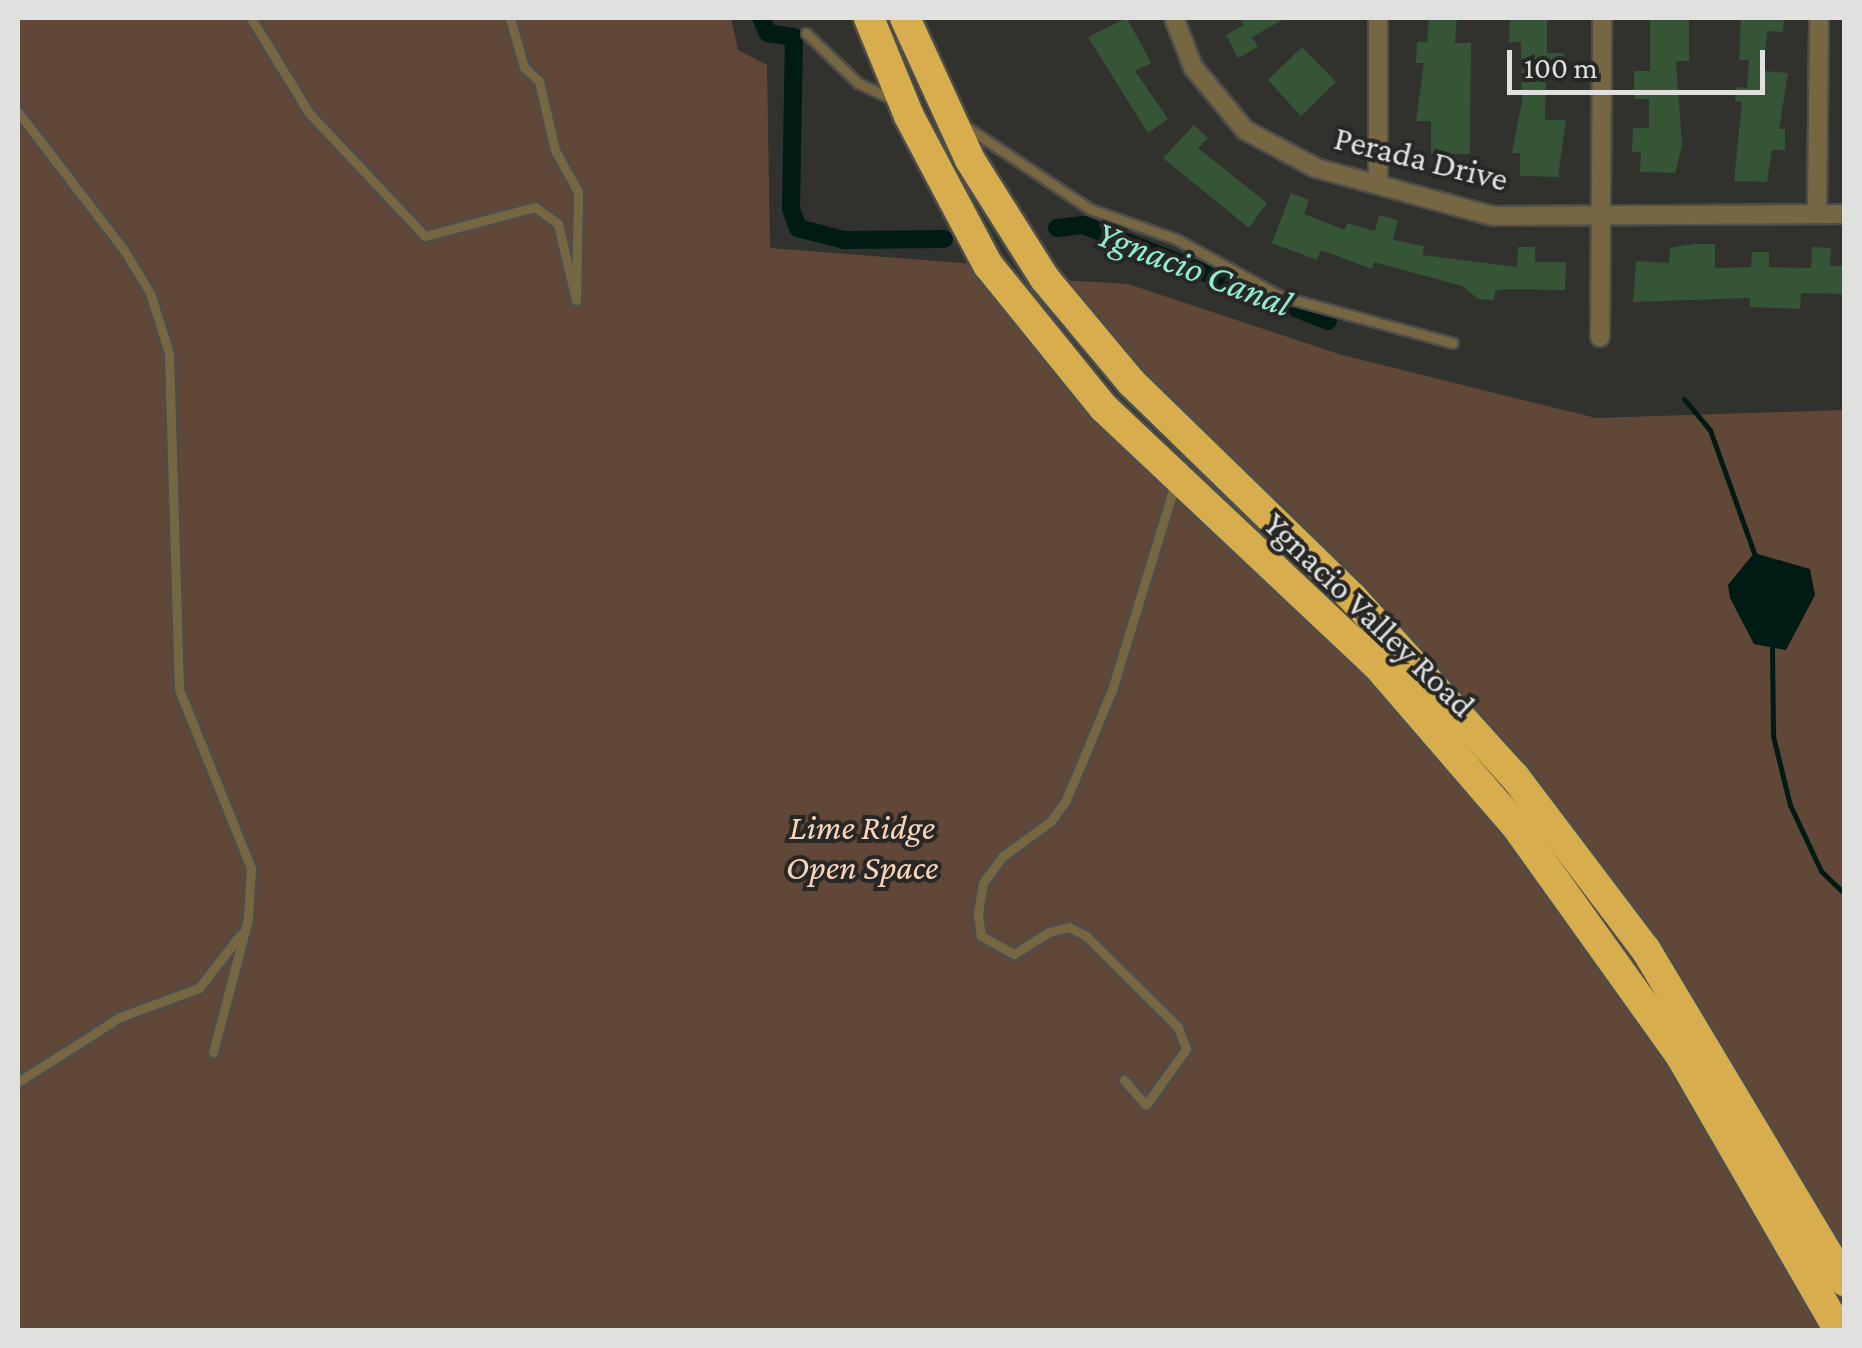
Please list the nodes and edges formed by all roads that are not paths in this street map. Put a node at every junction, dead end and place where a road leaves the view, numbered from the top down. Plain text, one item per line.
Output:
1 (250, 18) edge
2 (510, 18) edge
3 (870, 18) edge
4 (905, 18) edge
5 (1174, 18) edge
6 (1378, 18) edge
7 (1602, 18) edge
8 (1818, 18) edge
9 (806, 33) dead end
10 (912, 108) junction
11 (18, 112) edge
12 (943, 119) junction
13 (1378, 181) junction
14 (1817, 214) junction
15 (1844, 214) edge
16 (1604, 216) junction
17 (1600, 337) dead end
18 (1452, 342) dead end
19 (1176, 482) junction
20 (248, 919) junction
21 (214, 1052) dead end
22 (1124, 1080) dead end
23 (18, 1082) edge
24 (1844, 1281) edge
25 (1839, 1330) edge

1 - 2 lane
3 - 10 highway, Ygnacio Valley Road
4 - 12 highway, Ygnacio Valley Road
5 - 13 street, Perada Drive
6 - 13 street
7 - 16 street
8 - 14 street
9 - 10 lane
10 - 19 highway, Ygnacio Valley Road
11 - 20 lane
12 - 18 lane
12 - 24 highway, Ygnacio Valley Road
13 - 16 street, Perada Drive
14 - 15 street, Perada Drive
14 - 16 street, Perada Drive
16 - 17 street
19 - 22 lane
19 - 25 highway, Ygnacio Valley Road
20 - 21 lane
20 - 23 lane

